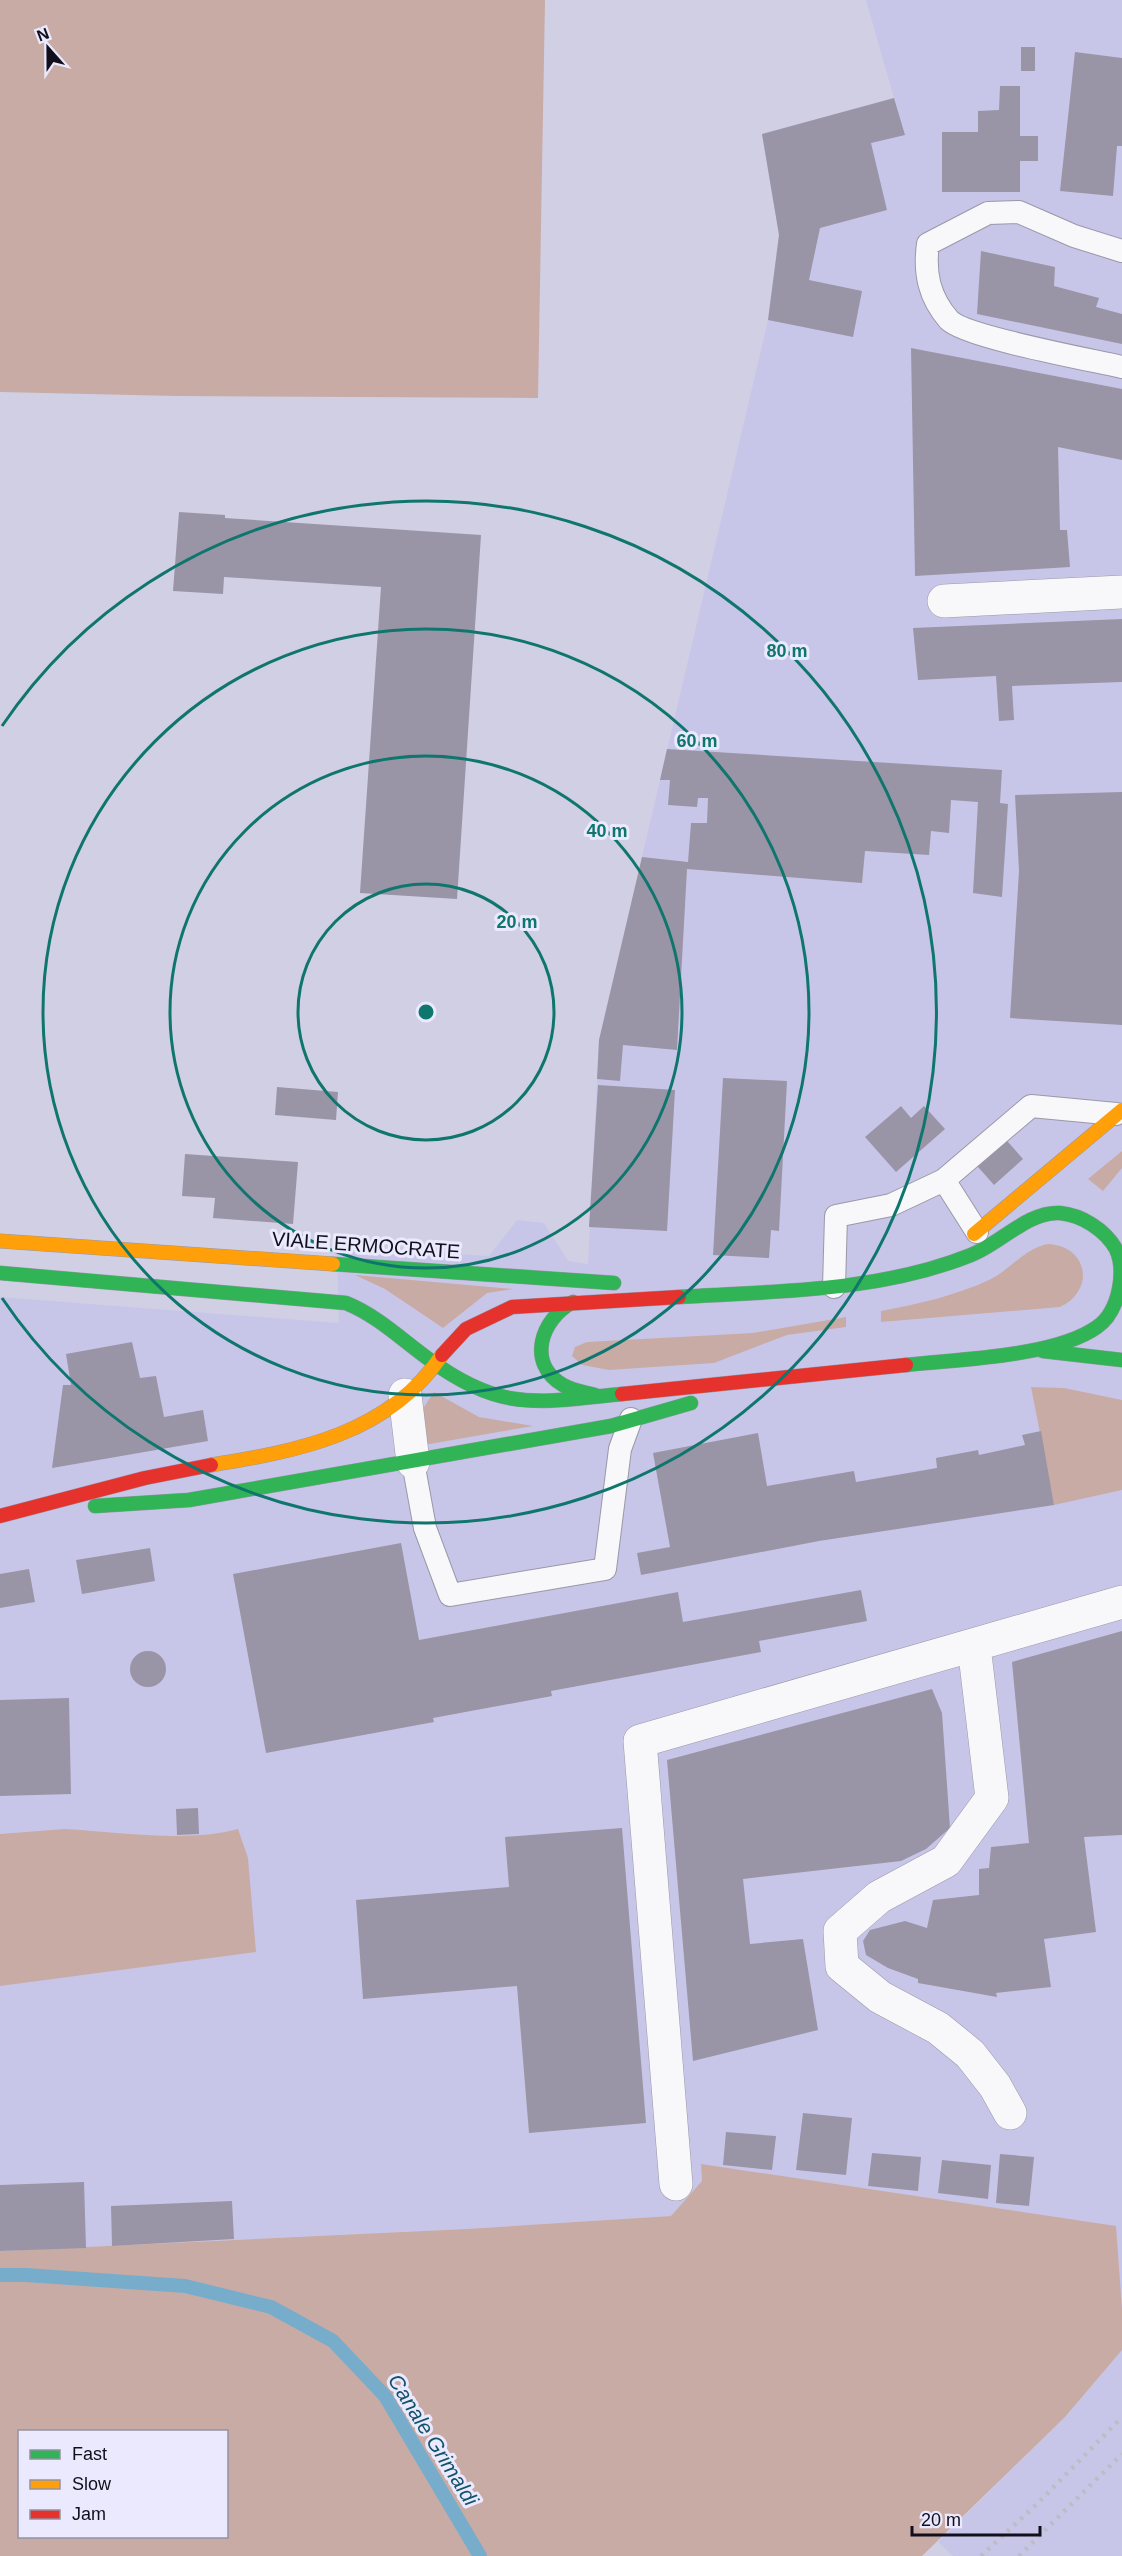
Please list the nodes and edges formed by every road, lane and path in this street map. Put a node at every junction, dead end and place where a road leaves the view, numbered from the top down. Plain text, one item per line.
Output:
1 (1122, 251) edge
2 (1122, 366) edge
3 (1122, 592) edge
4 (944, 602) dead end
5 (1119, 1112) edge
6 (944, 1180) junction
7 (977, 1232) junction
8 (1122, 1237) edge
9 (0, 1241) edge
10 (1121, 1262) edge
11 (922, 1268) junction
12 (0, 1273) edge
13 (834, 1287) junction
14 (730, 1294) junction
15 (573, 1302) junction
16 (393, 1332) junction
17 (1030, 1349) junction
18 (400, 1353) dead end
19 (1122, 1360) edge
20 (435, 1364) junction
21 (768, 1382) junction
22 (404, 1385) junction
23 (600, 1396) junction
24 (631, 1419) junction
25 (412, 1462) junction
26 (34, 1510) junction
27 (0, 1516) edge
28 (1122, 1602) edge
29 (974, 1646) junction
30 (1010, 2113) dead end
31 (676, 2184) dead end

1 - 2 lane
3 - 4 street
5 - 6 lane
5 - 7 main road
6 - 7 lane
6 - 13 lane
7 - 11 main road
8 - 10 main road
9 - 14 main road, VIALE ERMOCRATE
10 - 11 main road
10 - 17 main road
11 - 13 main road
12 - 16 main road
13 - 14 main road
14 - 15 main road
15 - 20 main road
15 - 23 main road
16 - 18 main road
16 - 20 main road
17 - 19 main road
17 - 21 main road
20 - 22 main road
20 - 23 main road
21 - 23 main road
21 - 24 main road
22 - 25 street
22 - 26 main road
24 - 25 main road
24 - 25 lane
25 - 26 main road
26 - 27 main road
28 - 29 street
29 - 30 street
29 - 31 street

